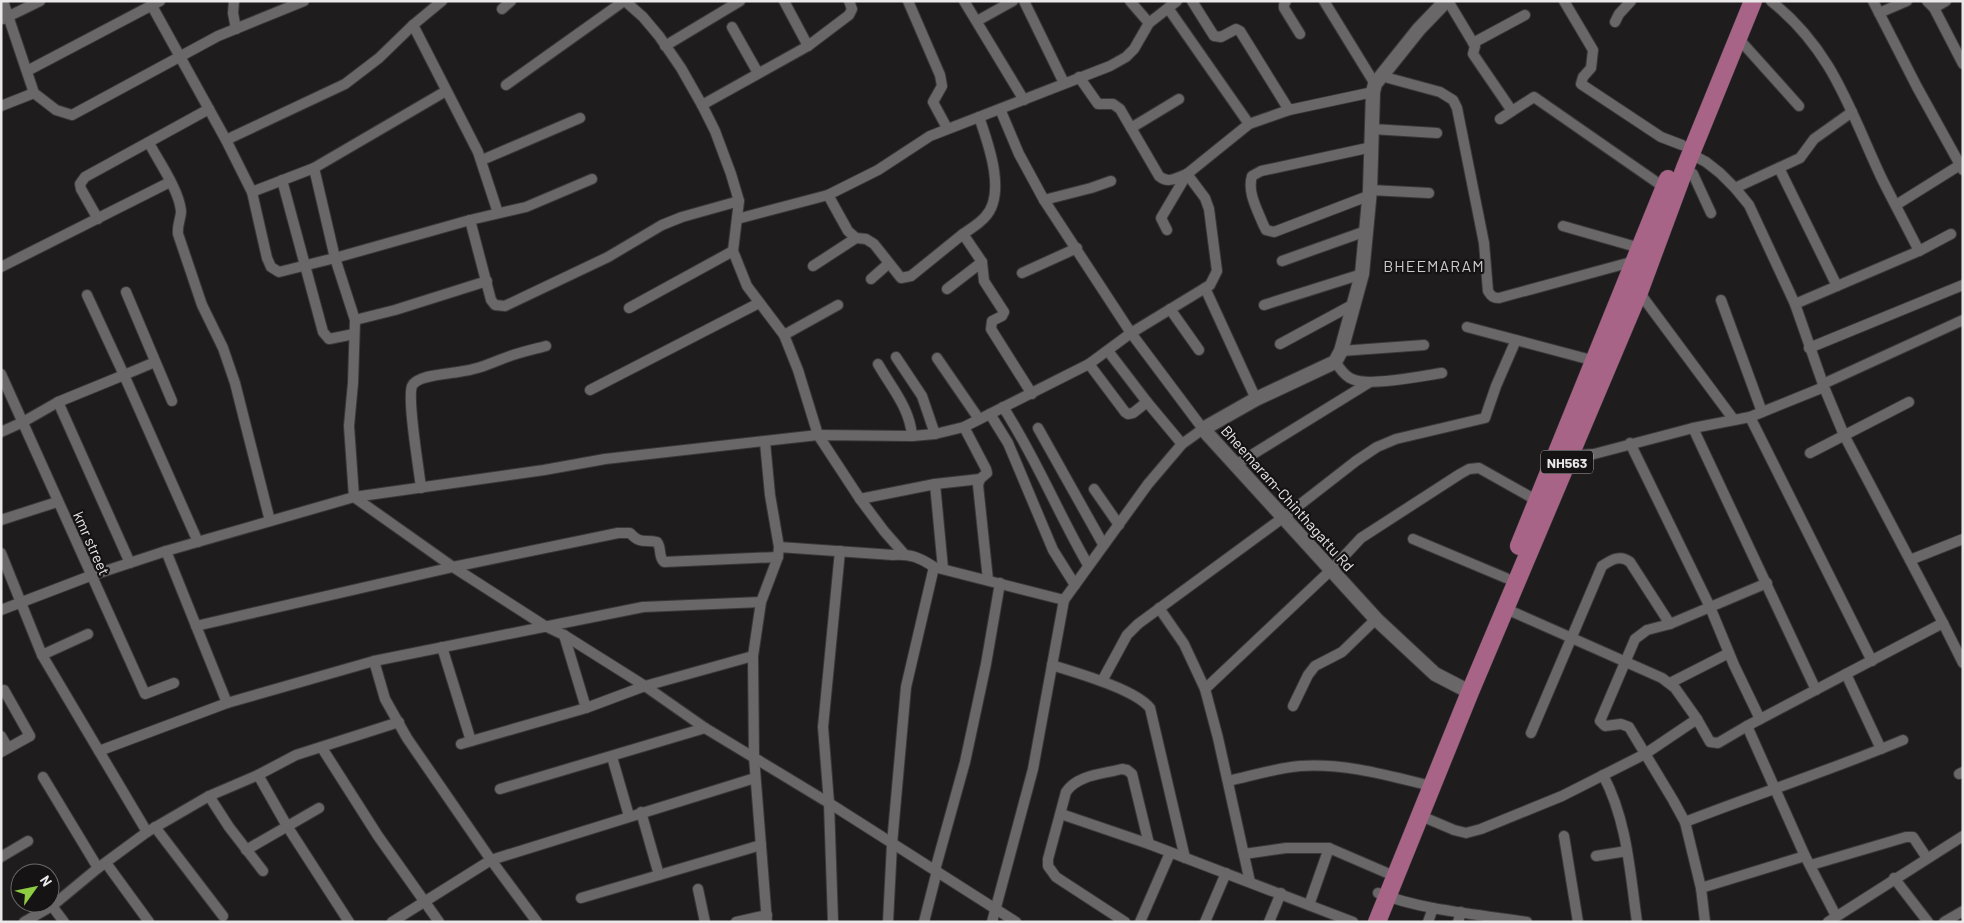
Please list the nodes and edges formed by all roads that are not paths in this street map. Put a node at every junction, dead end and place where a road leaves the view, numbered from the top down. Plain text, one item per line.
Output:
1 (3, 1) edge
2 (40, 1) edge
3 (234, 1) edge
4 (304, 1) edge
5 (442, 1) edge
6 (511, 1) edge
7 (624, 1) edge
8 (740, 1) edge
9 (784, 1) edge
10 (849, 1) edge
11 (908, 1) edge
12 (964, 1) edge
13 (1013, 1) edge
14 (1024, 1) edge
15 (1130, 1) edge
16 (1177, 1) edge
17 (1192, 1) edge
18 (1286, 1) edge
19 (1324, 1) edge
20 (1447, 1) edge
21 (1564, 1) edge
22 (1631, 1) edge
23 (1741, 1) edge
24 (1753, 1) edge
25 (1771, 1) edge
26 (1873, 1) edge
27 (1907, 1) edge
28 (1946, 1) edge
29 (156, 3) edge
30 (1931, 4) edge
31 (1168, 8) junction
32 (502, 9) dead end
33 (1879, 13) junction
34 (1524, 15) dead end
35 (4, 18) edge
36 (976, 21) junction
37 (1615, 22) dead end
38 (1150, 23) junction
39 (413, 25) junction
40 (732, 27) dead end
41 (236, 29) junction
42 (1300, 34) dead end
43 (1738, 38) junction
44 (1473, 43) junction
45 (666, 46) junction
46 (808, 46) junction
47 (179, 57) junction
48 (1963, 64) edge
49 (27, 71) junction
50 (758, 73) junction
51 (1079, 77) junction
52 (1064, 83) junction
53 (1376, 84) junction
54 (506, 85) dead end
55 (446, 91) junction
56 (34, 93) junction
57 (1179, 99) dead end
58 (1024, 100) junction
59 (702, 105) junction
60 (1, 106) edge
61 (1799, 106) dead end
62 (209, 109) junction
63 (1000, 109) junction
64 (1289, 110) junction
65 (1512, 111) junction
66 (1852, 112) junction
67 (979, 117) junction
68 (580, 118) dead end
69 (1500, 119) dead end
70 (1249, 124) junction
71 (947, 128) junction
72 (1131, 128) junction
73 (1372, 129) junction
74 (1437, 133) dead end
75 (226, 140) junction
76 (149, 143) junction
77 (1372, 147) junction
78 (1686, 156) junction
79 (482, 160) junction
80 (1962, 167) edge
81 (314, 168) junction
82 (1779, 168) junction
83 (1186, 174) junction
84 (592, 179) dead end
85 (282, 180) junction
86 (1111, 181) dead end
87 (170, 182) junction
88 (1665, 188) junction
89 (1735, 188) junction
90 (252, 192) junction
91 (1369, 193) junction
92 (1429, 193) dead end
93 (828, 195) junction
94 (1044, 200) junction
95 (739, 201) junction
96 (1896, 205) junction
97 (1711, 213) dead end
98 (498, 214) junction
99 (98, 219) junction
100 (737, 219) junction
101 (470, 220) junction
102 (1563, 226) dead end
103 (1167, 230) dead end
104 (1366, 231) junction
105 (963, 234) junction
106 (1951, 234) dead end
107 (856, 238) junction
108 (1077, 248) junction
109 (733, 251) junction
110 (1919, 251) junction
111 (1638, 255) junction
112 (335, 258) junction
113 (1282, 261) dead end
114 (982, 262) junction
115 (888, 264) junction
116 (306, 265) junction
117 (813, 266) dead end
118 (1, 267) edge
119 (1022, 273) dead end
120 (1362, 274) junction
121 (871, 279) dead end
122 (487, 281) junction
123 (1963, 285) edge
124 (1837, 286) junction
125 (1206, 288) junction
126 (947, 289) dead end
127 (126, 292) dead end
128 (1638, 292) junction
129 (87, 295) dead end
130 (1721, 300) dead end
131 (759, 303) junction
132 (1354, 304) junction
133 (1795, 304) junction
134 (838, 305) dead end
135 (1264, 305) dead end
136 (629, 308) dead end
137 (1170, 310) junction
138 (355, 320) junction
139 (1963, 320) edge
140 (1467, 327) dead end
141 (354, 334) junction
142 (1131, 334) junction
143 (784, 335) junction
144 (1516, 340) junction
145 (1280, 344) dead end
146 (1424, 344) dead end
147 (546, 346) dead end
148 (1809, 348) junction
149 (1198, 350) dead end
150 (1108, 351) junction
151 (896, 356) dead end
152 (1338, 357) junction
153 (936, 358) dead end
154 (1595, 361) junction
155 (155, 362) junction
156 (878, 364) dead end
157 (1089, 364) junction
158 (1442, 373) dead end
159 (1, 374) edge
160 (124, 374) junction
161 (1370, 382) junction
162 (1823, 385) junction
163 (590, 390) dead end
164 (1032, 394) junction
165 (1256, 399) junction
166 (172, 401) dead end
167 (58, 402) junction
168 (1147, 402) junction
169 (1909, 402) dead end
170 (1003, 408) junction
171 (1762, 412) junction
172 (990, 414) junction
173 (1750, 417) junction
174 (979, 420) junction
175 (1734, 420) junction
176 (22, 422) junction
177 (964, 427) junction
178 (1038, 428) dead end
179 (1693, 428) junction
180 (1203, 429) junction
181 (1, 432) edge
182 (935, 434) junction
183 (818, 435) junction
184 (1844, 435) junction
185 (912, 436) junction
186 (765, 442) junction
187 (1182, 444) junction
188 (1630, 444) junction
189 (1810, 453) dead end
190 (1563, 455) junction
191 (1236, 464) junction
192 (980, 479) junction
193 (935, 484) junction
194 (421, 488) junction
195 (1094, 489) dead end
196 (354, 497) junction
197 (860, 499) junction
198 (1536, 500) junction
199 (57, 502) junction
200 (1284, 517) junction
201 (1, 520) edge
202 (270, 521) junction
203 (1119, 525) junction
204 (1413, 539) dead end
205 (1963, 539) edge
206 (198, 542) junction
207 (1103, 544) junction
208 (166, 551) junction
209 (840, 551) junction
210 (778, 552) junction
211 (1, 553) edge
212 (905, 555) junction
213 (1910, 560) junction
214 (130, 563) junction
215 (1088, 565) junction
216 (453, 567) junction
217 (938, 568) junction
218 (1332, 569) junction
219 (90, 576) junction
220 (1506, 578) junction
221 (988, 580) junction
222 (1000, 583) junction
223 (1767, 583) junction
224 (1075, 585) junction
225 (1064, 600) junction
226 (20, 601) junction
227 (761, 602) junction
228 (1710, 607) junction
229 (1159, 608) junction
230 (1504, 608) junction
231 (1, 610) edge
232 (1376, 619) junction
233 (1943, 623) junction
234 (1670, 624) junction
235 (196, 626) junction
236 (545, 626) junction
237 (88, 634) dead end
238 (564, 635) junction
239 (1570, 638) junction
240 (442, 647) junction
241 (1729, 653) junction
242 (42, 654) junction
243 (753, 656) junction
244 (374, 661) junction
245 (1872, 661) junction
246 (1626, 662) junction
247 (1963, 663) edge
248 (1052, 665) junction
249 (1846, 674) junction
250 (1102, 681) junction
251 (174, 683) dead end
252 (1670, 683) junction
253 (645, 686) junction
254 (1462, 688) junction
255 (1205, 689) junction
256 (4, 690) dead end
257 (1816, 690) junction
258 (227, 703) junction
259 (1293, 706) dead end
260 (586, 708) junction
261 (1697, 719) junction
262 (1760, 719) junction
263 (399, 722) junction
264 (1747, 726) junction
265 (705, 728) junction
266 (1531, 733) dead end
267 (1, 736) edge
268 (1903, 740) dead end
269 (322, 748) junction
270 (1881, 749) junction
271 (5, 750) edge
272 (98, 751) junction
273 (1645, 754) junction
274 (612, 757) junction
275 (754, 758) junction
276 (258, 775) junction
277 (1603, 775) junction
278 (43, 777) dead end
279 (755, 778) junction
280 (1228, 781) junction
281 (1423, 784) junction
282 (1775, 787) junction
283 (500, 789) dead end
284 (208, 796) junction
285 (829, 803) junction
286 (319, 808) dead end
287 (641, 812) junction
288 (1061, 814) junction
289 (629, 816) junction
290 (1420, 816) junction
291 (1685, 822) junction
292 (287, 826) junction
293 (151, 830) junction
294 (1564, 836) dead end
295 (1963, 836) edge
296 (28, 841) dead end
297 (892, 844) junction
298 (1149, 844) junction
299 (761, 846) junction
300 (1328, 848) junction
301 (246, 850) junction
302 (1627, 851) junction
303 (1170, 853) junction
304 (1244, 854) junction
305 (1596, 856) dead end
306 (1806, 856) junction
307 (1, 857) edge
308 (1186, 858) junction
309 (1927, 858) junction
310 (491, 860) junction
311 (102, 865) junction
312 (1811, 866) junction
313 (936, 870) junction
314 (263, 871) dead end
315 (1226, 873) junction
316 (1387, 873) junction
317 (659, 875) junction
318 (1894, 878) junction
319 (1250, 882) junction
320 (1701, 888) junction
321 (698, 889) dead end
322 (1281, 893) junction
323 (1383, 895) junction
324 (581, 898) dead end
325 (60, 899) edge
326 (425, 901) junction
327 (1309, 905) junction
328 (1434, 908) junction
329 (996, 910) junction
330 (1963, 911) edge
331 (40, 913) edge
332 (223, 916) dead end
333 (1460, 917) edge
334 (767, 918) edge
335 (1832, 919) edge
336 (24, 922) edge
337 (149, 922) edge
338 (349, 922) edge
339 (392, 922) edge
340 (439, 922) edge
341 (537, 922) edge
342 (705, 922) edge
343 (736, 922) edge
344 (833, 922) edge
345 (888, 922) edge
346 (924, 922) edge
347 (992, 922) edge
348 (1016, 922) edge
349 (1125, 922) edge
350 (1140, 922) edge
351 (1205, 922) edge
352 (1269, 922) edge
353 (1353, 922) edge
354 (1366, 922) edge
355 (1377, 922) edge
356 (1428, 922) edge
357 (1525, 922) edge
358 (1578, 922) edge
359 (1637, 922) edge
360 (1704, 922) edge
361 (1928, 922) edge
362 (1944, 922) edge

1 - 35 street
2 - 35 street
3 - 41 street
4 - 41 street
5 - 39 street
6 - 32 street
7 - 45 street
7 - 54 street
8 - 45 street
9 - 46 street
10 - 46 street
11 - 71 street
12 - 36 street
13 - 36 street
14 - 52 street
15 - 38 street
16 - 31 street
17 - 64 street
18 - 42 street
19 - 53 street
20 - 44 street
20 - 53 street
21 - 78 street
22 - 37 street
23 - 78 highway, NH563
24 - 43 highway, NH563
25 - 66 street
26 - 33 street
27 - 33 street
28 - 30 street
29 - 47 street
29 - 49 street
30 - 48 street
31 - 38 street
31 - 70 street
33 - 80 street
34 - 44 street
35 - 49 street
36 - 58 street
38 - 51 street
39 - 55 street
39 - 75 street
40 - 50 street
41 - 47 street
43 - 61 street
43 - 78 highway, NH563
44 - 65 street
45 - 59 street
46 - 50 street
47 - 56 street
47 - 62 street
49 - 56 street
50 - 59 street
51 - 52 street
51 - 72 street
52 - 58 street
53 - 64 street
53 - 73 street
53 - 111 street
55 - 79 street
55 - 81 street
56 - 60 street
57 - 72 street
58 - 63 street
59 - 95 street
62 - 75 street
62 - 76 street
63 - 67 street
63 - 94 street
64 - 70 street
65 - 69 street
65 - 88 street
66 - 82 street
66 - 96 street
67 - 71 street
67 - 105 street
68 - 79 street
70 - 83 street
71 - 93 street
72 - 83 street
73 - 74 street
73 - 77 street
75 - 90 street
76 - 87 street
76 - 99 street
77 - 91 street
77 - 91 street
78 - 88 highway, NH563
78 - 89 street
78 - 97 street
78 - 128 highway, NH563
79 - 98 street
80 - 96 street
81 - 85 street
81 - 112 street
82 - 89 street
82 - 124 street
83 - 103 street
83 - 125 street
84 - 98 street
85 - 90 street
85 - 116 street
86 - 94 street
87 - 99 street
87 - 202 street
88 - 111 highway, NH563
89 - 133 street
90 - 116 street
91 - 92 street
91 - 104 street
93 - 100 street
93 - 107 street
94 - 108 street
95 - 100 street
95 - 122 street
96 - 110 street
98 - 101 street
99 - 118 street
100 - 109 street
101 - 112 street
101 - 122 street
102 - 111 street
104 - 113 street
104 - 120 street
105 - 114 street
105 - 115 street
106 - 110 street
107 - 115 street
107 - 117 street
108 - 119 street
108 - 142 street
109 - 131 street
109 - 136 street
110 - 124 street
111 - 154 highway, NH563
112 - 116 street
112 - 138 street
114 - 126 street
114 - 164 street
115 - 121 street
116 - 141 street
120 - 132 street
120 - 135 street
122 - 138 street
123 - 148 street
124 - 133 street
125 - 137 street
125 - 165 street
127 - 155 street
128 - 175 street
128 - 190 highway, NH563
129 - 160 street
130 - 171 street
131 - 143 street
131 - 163 street
132 - 145 street
132 - 152 street
133 - 148 street
134 - 143 street
137 - 142 street
137 - 149 street
138 - 141 street
139 - 162 street
140 - 144 street
141 - 196 street
142 - 150 street
142 - 180 street
143 - 183 street
144 - 154 street
144 - 200 street
146 - 152 street
147 - 194 street
148 - 162 street
150 - 157 street
150 - 168 street
151 - 182 street
152 - 161 street
152 - 165 street, Bheemaram-Chinthagattu Rd
153 - 174 street
154 - 190 highway, NH563
155 - 160 street
155 - 166 street
156 - 185 street
157 - 164 street
157 - 168 street
158 - 161 street
159 - 176 street, kmr street
160 - 167 street
160 - 206 street
161 - 191 street
162 - 171 street
162 - 184 street
164 - 170 street
165 - 180 street, Bheemaram-Chinthagattu Rd
167 - 176 street
167 - 214 street
168 - 187 street
169 - 184 street
170 - 172 street
170 - 215 street
171 - 173 street
172 - 174 street
172 - 224 street
173 - 175 street
173 - 245 street
174 - 177 street
175 - 179 street
176 - 181 street
176 - 199 street, kmr street
177 - 182 street
177 - 192 street
178 - 207 street
179 - 188 street
179 - 223 street
180 - 187 street
180 - 191 street, Bheemaram-Chinthagattu Rd
182 - 185 street
183 - 185 street
183 - 186 street
183 - 197 street
184 - 189 street
184 - 213 street
186 - 194 street
186 - 210 street
187 - 203 street
188 - 190 street
188 - 228 street
190 - 198 highway, NH563
190 - 230 highway, NH563
191 - 200 street, Bheemaram-Chinthagattu Rd
192 - 193 street
192 - 221 street
193 - 197 street
193 - 217 street
194 - 196 street
195 - 203 street
196 - 202 street
196 - 216 street
197 - 212 street
198 - 218 street
198 - 220 highway, NH563
199 - 201 street
199 - 219 street, kmr street
200 - 218 street, Bheemaram-Chinthagattu Rd
200 - 229 street
202 - 206 street
203 - 207 street
204 - 220 street
205 - 213 street
206 - 208 street
207 - 215 street
208 - 214 street
208 - 235 street
209 - 210 street
209 - 212 street
209 - 285 street
210 - 216 street
210 - 227 street
211 - 226 street
212 - 217 street
213 - 233 street
214 - 219 street
215 - 224 street
216 - 235 street
216 - 236 street
217 - 221 street
217 - 297 street
218 - 232 street, Bheemaram-Chinthagattu Rd
218 - 255 street
219 - 226 street
219 - 251 street, kmr street
220 - 254 highway, NH563
221 - 222 street
222 - 225 street
222 - 313 street
223 - 228 street
223 - 257 street
224 - 225 street
225 - 248 street
226 - 231 street
226 - 242 street
227 - 236 street
227 - 243 street
228 - 234 street
228 - 241 street
229 - 250 street
229 - 255 street
230 - 239 street
230 - 290 highway, NH563
232 - 254 street, Bheemaram-Chinthagattu Rd
232 - 259 street
233 - 245 street
233 - 247 street
234 - 239 street
234 - 246 street
235 - 258 street
236 - 238 street
236 - 240 street
237 - 242 street
238 - 253 street
238 - 260 street
239 - 246 street
239 - 266 street
240 - 244 street
240 - 260 street
241 - 252 street
241 - 262 street
242 - 272 street
243 - 253 street
243 - 275 street
244 - 258 street
244 - 263 street
245 - 249 street
246 - 252 street
246 - 273 street
248 - 250 street
248 - 329 street
249 - 257 street
249 - 270 street
250 - 308 street
252 - 261 street
253 - 260 street
253 - 265 street
254 - 281 highway, NH563
255 - 280 street
256 - 271 street
257 - 262 street
258 - 272 street
261 - 264 street
261 - 273 street
262 - 264 street
263 - 269 street
263 - 310 street
264 - 282 street
265 - 274 street
265 - 275 street
267 - 271 street
268 - 270 street
269 - 276 street
269 - 326 street
270 - 282 street
272 - 293 street
273 - 277 street
273 - 291 street
274 - 283 street
274 - 289 street
275 - 279 street
275 - 285 street
276 - 284 street
276 - 292 street
277 - 290 street
277 - 302 street
278 - 311 street
279 - 287 street
279 - 299 street
280 - 281 street
280 - 304 street
281 - 316 highway, NH563
282 - 291 street
282 - 306 street
284 - 293 street
284 - 301 street
285 - 297 street
285 - 344 street
286 - 292 street
287 - 289 street
287 - 317 street
288 - 298 street
288 - 298 street
288 - 349 street
289 - 310 street
290 - 323 highway, NH563
291 - 320 street
292 - 301 street
292 - 338 street
293 - 311 street
293 - 332 street
294 - 358 street
295 - 309 street
296 - 307 street
297 - 313 street
297 - 345 street
298 - 303 street
299 - 317 street
299 - 334 street
300 - 304 street
300 - 316 street
300 - 327 street
301 - 314 street
302 - 305 street
302 - 359 street
303 - 308 street
303 - 350 street
304 - 319 street
306 - 312 street
306 - 320 street
308 - 315 street
309 - 312 street
309 - 318 street
310 - 326 street
310 - 341 street
311 - 325 street
311 - 337 street
312 - 335 street
313 - 329 street
313 - 346 street
315 - 319 street
315 - 351 street
316 - 323 highway, NH563
317 - 324 street
318 - 335 street
318 - 361 street
319 - 322 street
320 - 360 street
321 - 342 street
322 - 327 street
322 - 352 street
323 - 328 street
323 - 354 highway, NH563
323 - 355 highway, NH563
326 - 339 street
326 - 340 street
327 - 353 street
328 - 333 street
328 - 356 street
329 - 347 street
329 - 348 street
330 - 362 street
331 - 336 street
333 - 357 street
334 - 343 street

